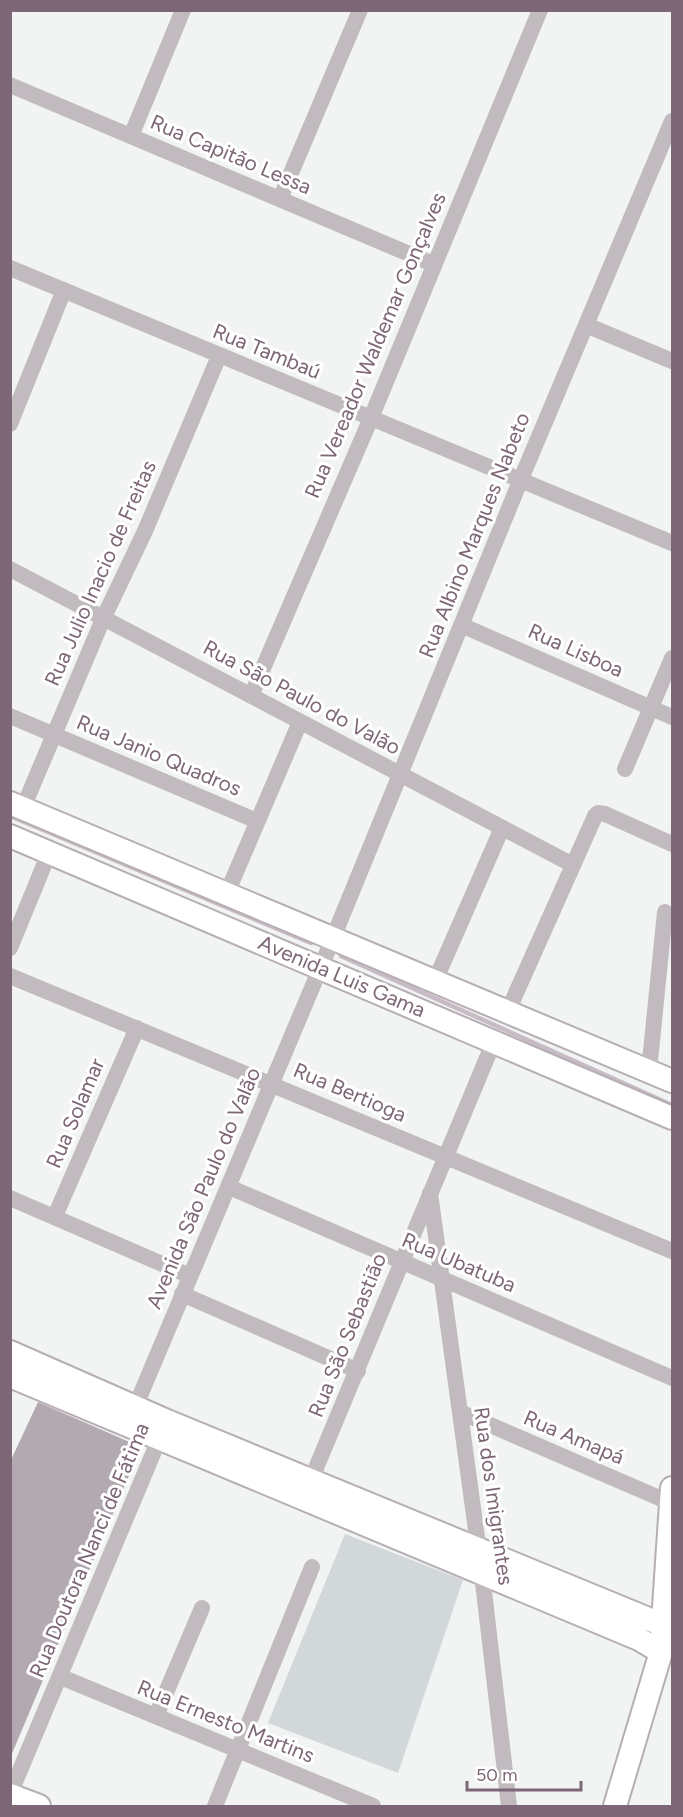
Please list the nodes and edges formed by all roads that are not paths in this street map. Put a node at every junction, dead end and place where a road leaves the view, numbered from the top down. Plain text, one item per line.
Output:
1 (183, 10) edge
2 (360, 10) edge
3 (540, 10) edge
4 (10, 85) edge
5 (672, 121) edge
6 (131, 136) junction
7 (280, 199) junction
8 (433, 264) junction
9 (10, 268) edge
10 (64, 290) junction
11 (586, 325) junction
12 (219, 356) junction
13 (672, 361) edge
14 (371, 418) junction
15 (10, 423) edge
16 (521, 479) junction
17 (672, 543) edge
18 (10, 569) edge
19 (103, 619) junction
20 (461, 625) junction
21 (672, 658) edge
22 (251, 696) junction
23 (651, 708) junction
24 (10, 716) edge
25 (672, 717) edge
26 (300, 722) junction
27 (53, 734) junction
28 (625, 768) dead end
29 (400, 774) junction
30 (17, 805) edge
31 (257, 821) junction
32 (502, 828) junction
33 (10, 836) edge
34 (672, 844) edge
35 (49, 853) junction
36 (573, 865) junction
37 (227, 893) junction
38 (665, 912) dead end
39 (333, 938) junction
40 (10, 948) edge
41 (321, 967) junction
42 (10, 975) edge
43 (435, 981) junction
44 (508, 1011) junction
45 (137, 1028) junction
46 (494, 1041) junction
47 (649, 1071) junction
48 (672, 1081) edge
49 (272, 1084) junction
50 (672, 1118) edge
51 (446, 1156) junction
52 (229, 1187) junction
53 (430, 1193) junction
54 (10, 1198) edge
55 (55, 1216) junction
56 (672, 1251) edge
57 (402, 1262) junction
58 (190, 1276) junction
59 (442, 1279) junction
60 (182, 1294) junction
61 (10, 1352) edge
62 (358, 1371) junction
63 (10, 1376) edge
64 (672, 1378) edge
65 (460, 1412) junction
66 (131, 1417) junction
67 (163, 1431) junction
68 (311, 1480) junction
69 (672, 1495) edge
70 (479, 1549) junction
71 (312, 1567) dead end
72 (482, 1574) junction
73 (202, 1608) dead end
74 (663, 1625) junction
75 (661, 1652) junction
76 (61, 1677) junction
77 (156, 1716) junction
78 (238, 1750) junction
79 (10, 1794) edge
80 (39, 1806) edge
81 (215, 1806) edge
82 (373, 1806) edge
83 (509, 1806) edge
84 (615, 1806) edge

1 - 6 street
2 - 7 street
3 - 8 street, Rua Vereador Waldemar Gonçalves
4 - 6 street, Rua Capitão Lessa
5 - 11 street, Rua Albino Marques Nabeto
6 - 7 street, Rua Capitão Lessa
7 - 8 street, Rua Capitão Lessa
8 - 14 street, Rua Vereador Waldemar Gonçalves
9 - 10 street, Rua Tambaú
10 - 12 street, Rua Tambaú
10 - 15 street
11 - 13 street
11 - 16 street, Rua Albino Marques Nabeto
12 - 14 street, Rua Tambaú
12 - 19 street, Rua Julio Inacio de Freitas
14 - 16 street, Rua Tambaú
14 - 22 street, Rua Vereador Waldemar Gonçalves
16 - 17 street, Rua Tambaú
16 - 20 street, Rua Albino Marques Nabeto
18 - 19 street, Rua São Paulo do Valão
19 - 22 street, Rua São Paulo do Valão
19 - 27 street, Rua Julio Inacio de Freitas
20 - 23 street, Rua Lisboa
20 - 29 street, Rua Albino Marques Nabeto
21 - 23 street
22 - 26 street, Rua São Paulo do Valão
23 - 25 street, Rua Lisboa
23 - 28 street
24 - 27 street, Rua Janio Quadros
26 - 29 street, Rua São Paulo do Valão
26 - 31 street
27 - 30 street, Rua Julio Inacio de Freitas
27 - 31 street, Rua Janio Quadros
29 - 32 street, Rua São Paulo do Valão
29 - 39 street, Rua Albino Marques Nabeto
30 - 37 street, Avenida Luis Gama
31 - 37 street
32 - 36 street, Rua São Paulo do Valão
32 - 43 street
33 - 35 street, Avenida Luis Gama
34 - 36 street
35 - 40 street
35 - 41 street, Avenida Luis Gama
36 - 44 street
37 - 39 street, Avenida Luis Gama
38 - 47 street
39 - 41 street, Rua Albino Marques Nabeto
39 - 43 street, Avenida Luis Gama
41 - 46 street, Avenida Luis Gama
41 - 49 street, Avenida São Paulo do Valão
42 - 45 street, Rua Bertioga
43 - 44 street, Avenida Luis Gama
44 - 47 street, Avenida Luis Gama
45 - 49 street, Rua Bertioga
45 - 55 street, Rua Solamar
46 - 50 street, Avenida Luis Gama
46 - 51 street, Rua São Sebastião
47 - 48 street, Avenida Luis Gama
49 - 51 street, Rua Bertioga
49 - 52 street, Avenida São Paulo do Valão
51 - 53 street, Rua São Sebastião
51 - 56 street, Rua Bertioga
52 - 57 street, Rua Ubatuba
52 - 58 street, Avenida São Paulo do Valão
53 - 57 street, Rua São Sebastião
53 - 59 street, Rua dos Imigrantes
54 - 55 street
55 - 58 street
57 - 59 street, Rua Ubatuba
57 - 62 street, Rua São Sebastião
58 - 60 street, Avenida São Paulo do Valão
59 - 64 street, Rua Ubatuba
59 - 65 street, Rua dos Imigrantes
60 - 62 street
60 - 66 street, Avenida São Paulo do Valão
61 - 66 street
62 - 68 street, Rua São Sebastião
63 - 66 street
65 - 69 street, Rua Amapá
65 - 70 street, Rua dos Imigrantes
66 - 67 street
67 - 68 street
67 - 72 street
67 - 76 street, Rua Doutora Nanci de Fátima
68 - 70 street
69 - 74 street
70 - 72 street, Rua dos Imigrantes
70 - 74 street
71 - 78 street
72 - 75 street
72 - 83 street, Rua dos Imigrantes
73 - 77 street
74 - 75 street
75 - 84 street
76 - 77 street, Rua Ernesto Martins
76 - 79 street, Rua Doutora Nanci de Fátima
77 - 78 street, Rua Ernesto Martins
78 - 81 street
78 - 82 street, Rua Ernesto Martins
79 - 80 street

